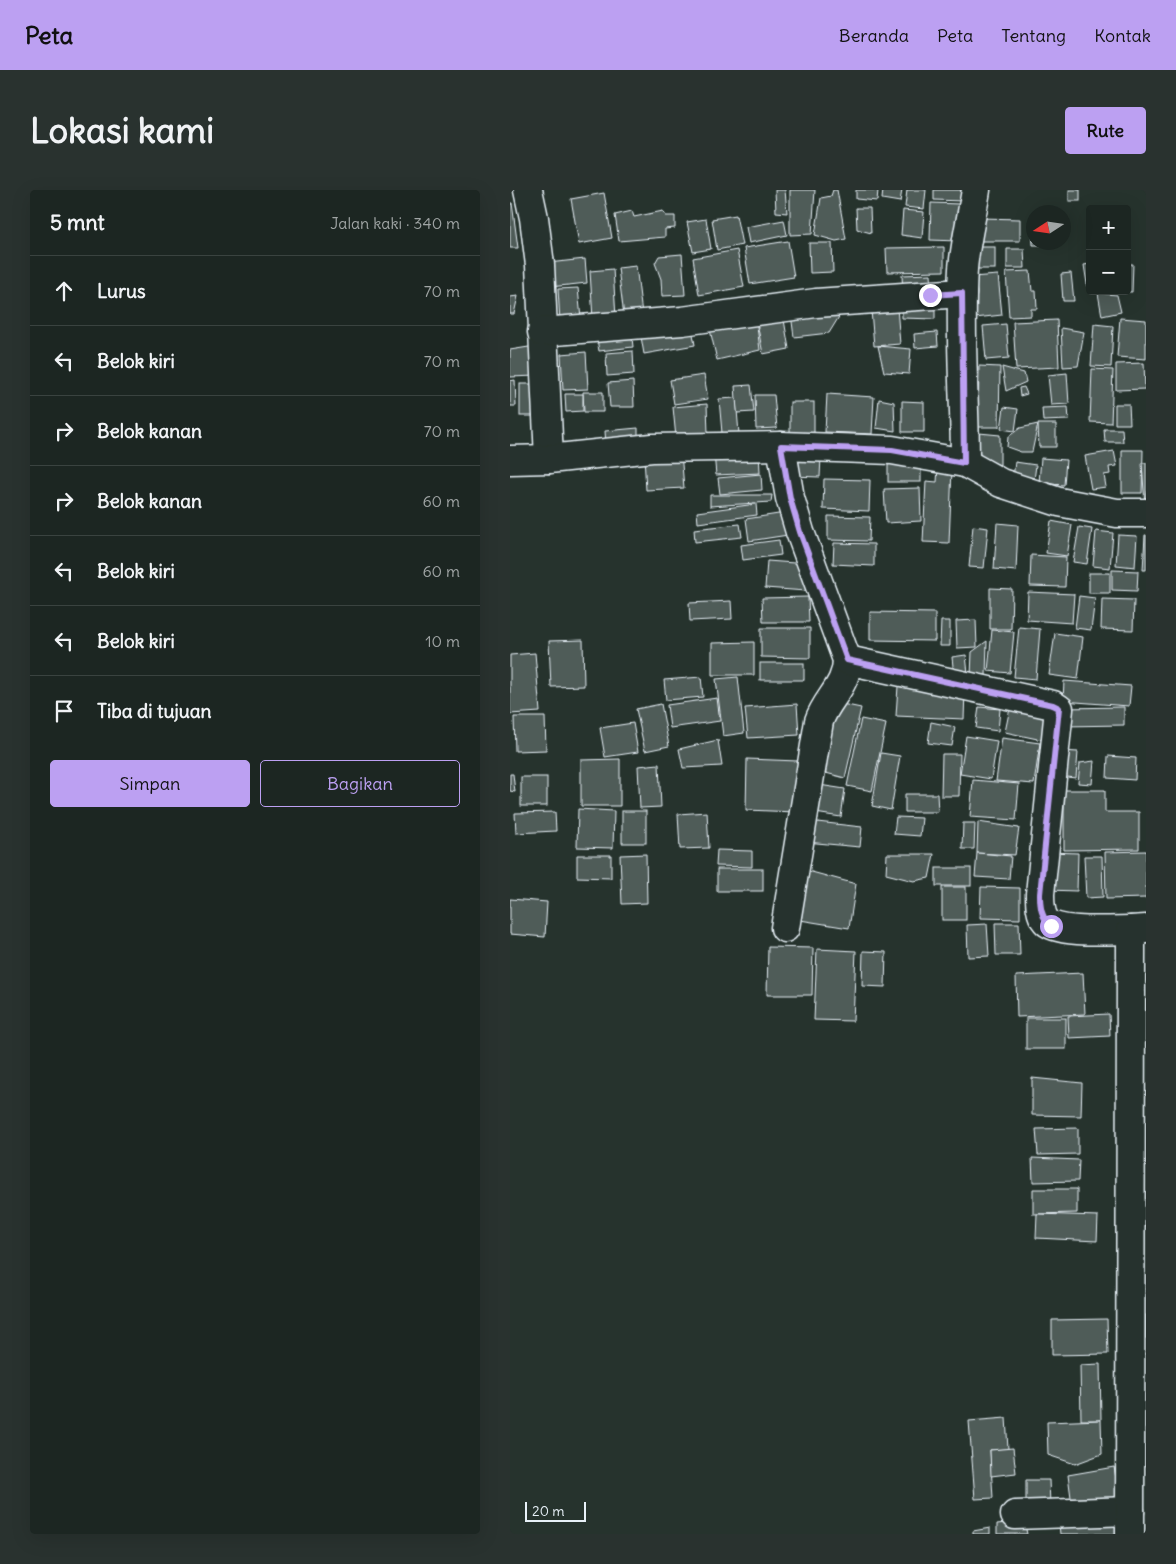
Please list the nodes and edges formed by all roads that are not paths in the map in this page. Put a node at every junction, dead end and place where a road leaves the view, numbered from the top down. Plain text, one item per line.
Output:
1 (528, 190) edge
2 (976, 190) edge
3 (962, 293) junction
4 (542, 332) junction
5 (781, 446) junction
6 (550, 459) junction
7 (510, 460) edge
8 (964, 463) junction
9 (1146, 513) edge
10 (847, 660) junction
11 (785, 928) dead end
12 (1139, 929) edge
13 (1014, 1515) dead end
14 (1130, 1522) edge

1 - 4 street
2 - 3 street
3 - 4 street
3 - 8 street
4 - 6 street
5 - 6 street
5 - 8 street
5 - 10 street
6 - 7 street
8 - 9 street
10 - 11 street
10 - 12 street
12 - 14 street
13 - 14 street

